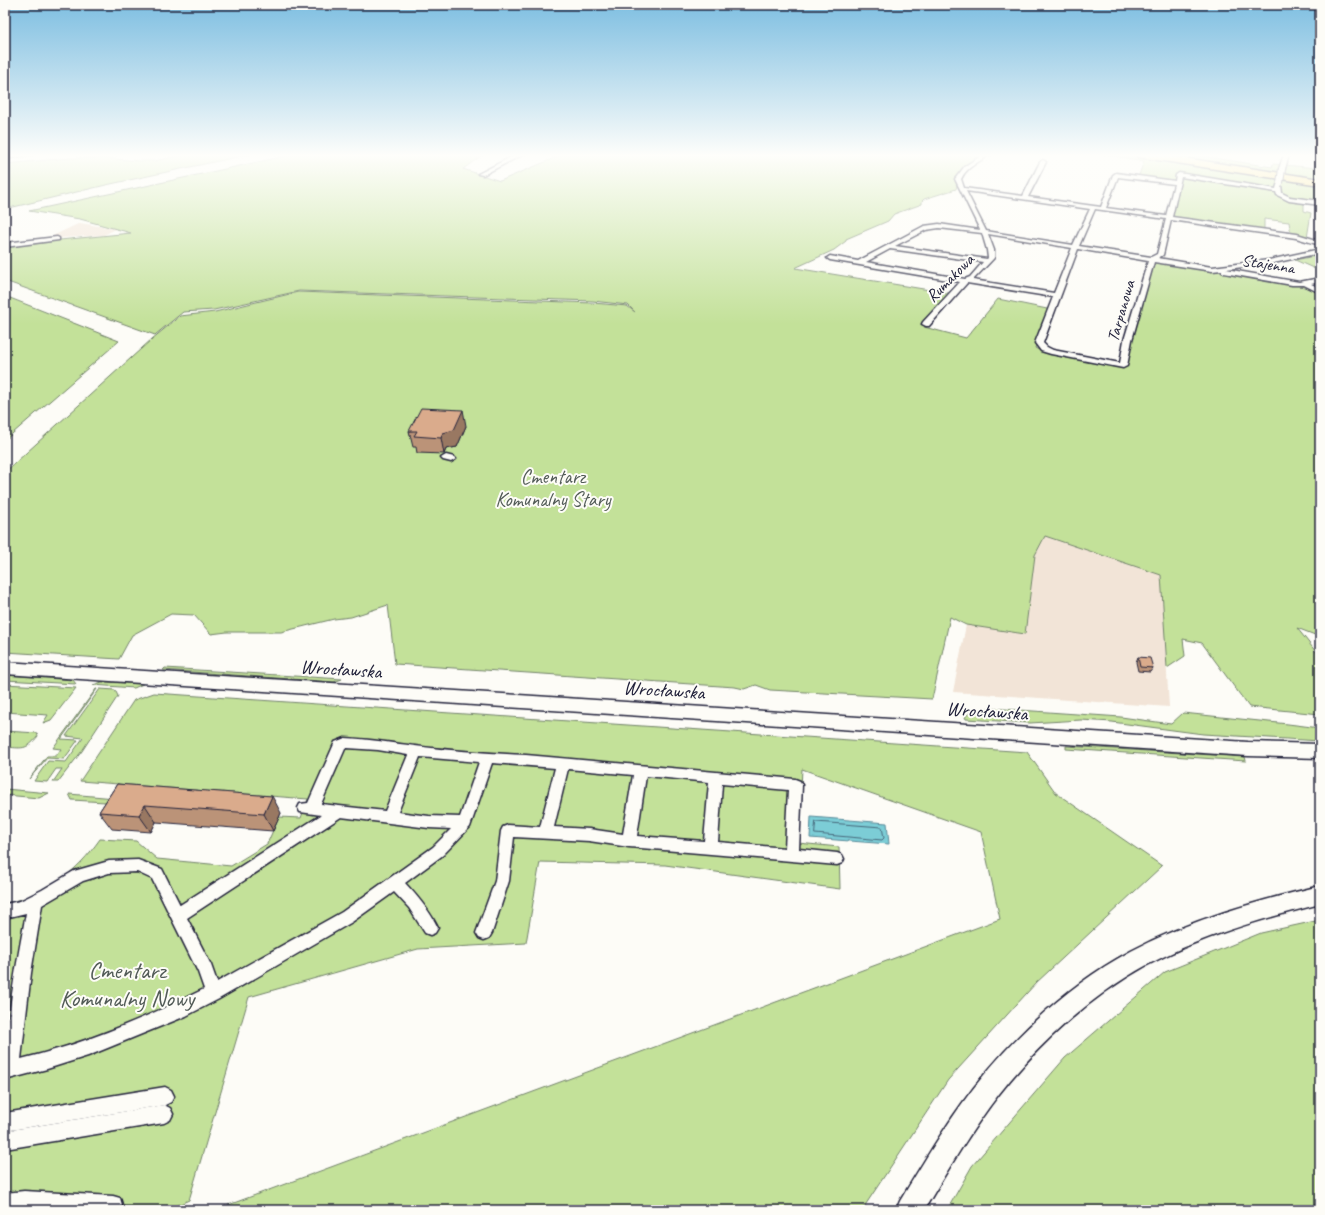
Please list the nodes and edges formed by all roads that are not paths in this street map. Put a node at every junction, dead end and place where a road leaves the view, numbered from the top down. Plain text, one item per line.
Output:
1 (973, 211) edge
2 (1092, 211) edge
3 (1115, 211) edge
4 (1170, 211) edge
5 (1168, 218) junction
6 (984, 232) junction
7 (57, 239) dead end
8 (1320, 243) edge
9 (5, 245) edge
10 (889, 247) junction
11 (1075, 247) junction
12 (1320, 251) edge
13 (830, 258) dead end
14 (1152, 259) junction
15 (988, 261) junction
16 (859, 263) junction
17 (1212, 269) junction
18 (968, 280) junction
19 (1320, 280) edge
20 (1305, 283) junction
21 (1320, 291) edge
22 (1057, 296) junction
23 (926, 324) dead end
24 (5, 668) edge
25 (1285, 750) junction
26 (416, 751) junction
27 (1320, 751) edge
28 (487, 758) junction
29 (1320, 759) edge
30 (563, 764) junction
31 (640, 770) junction
32 (716, 777) junction
33 (339, 811) junction
34 (390, 816) junction
35 (466, 823) junction
36 (546, 832) junction
37 (629, 841) junction
38 (710, 848) junction
39 (792, 855) junction
40 (837, 859) dead end
41 (394, 882) junction
42 (1320, 895) edge
43 (35, 901) junction
44 (5, 911) edge
45 (177, 916) junction
46 (430, 928) dead end
47 (484, 933) dead end
48 (212, 993) junction
49 (8, 1071) edge
50 (164, 1096) dead end
51 (164, 1114) dead end
52 (5, 1122) edge
53 (5, 1140) edge
54 (5, 1202) edge
55 (113, 1205) dead end
56 (82, 1206) edge
57 (909, 1210) edge

1 - 6 street, Rumakowa
2 - 11 street
3 - 5 street
4 - 5 street, Tarpanowa
5 - 8 street
5 - 14 street, Tarpanowa
6 - 10 street, Stajenna
6 - 11 street, Stajenna
6 - 15 street, Rumakowa
7 - 9 street
10 - 15 street
10 - 16 street, Stajenna
11 - 14 street, Stajenna
11 - 22 street
12 - 17 street
13 - 16 street
14 - 17 street, Stajenna
14 - 22 street, Tarpanowa
15 - 18 street, Rumakowa
16 - 18 street
17 - 20 street, Stajenna
18 - 22 street
18 - 23 street, Rumakowa
19 - 20 street, Stajenna
20 - 21 street
24 - 25 main road, Wrocławska
25 - 27 main road, Wrocławska
25 - 29 main road
26 - 28 street
26 - 33 street
26 - 34 street
28 - 30 street
28 - 35 street
30 - 31 street
30 - 36 street
31 - 32 street
31 - 37 street
32 - 38 street
32 - 39 street
33 - 34 street
33 - 45 street
34 - 35 street
35 - 41 street
36 - 37 street
36 - 47 street
37 - 38 street
38 - 39 street
39 - 40 street
41 - 46 street
41 - 48 street
42 - 57 main road
43 - 44 street
43 - 45 street
43 - 49 street
45 - 48 street
48 - 49 street
50 - 52 street
51 - 53 street
54 - 56 street
55 - 56 street

